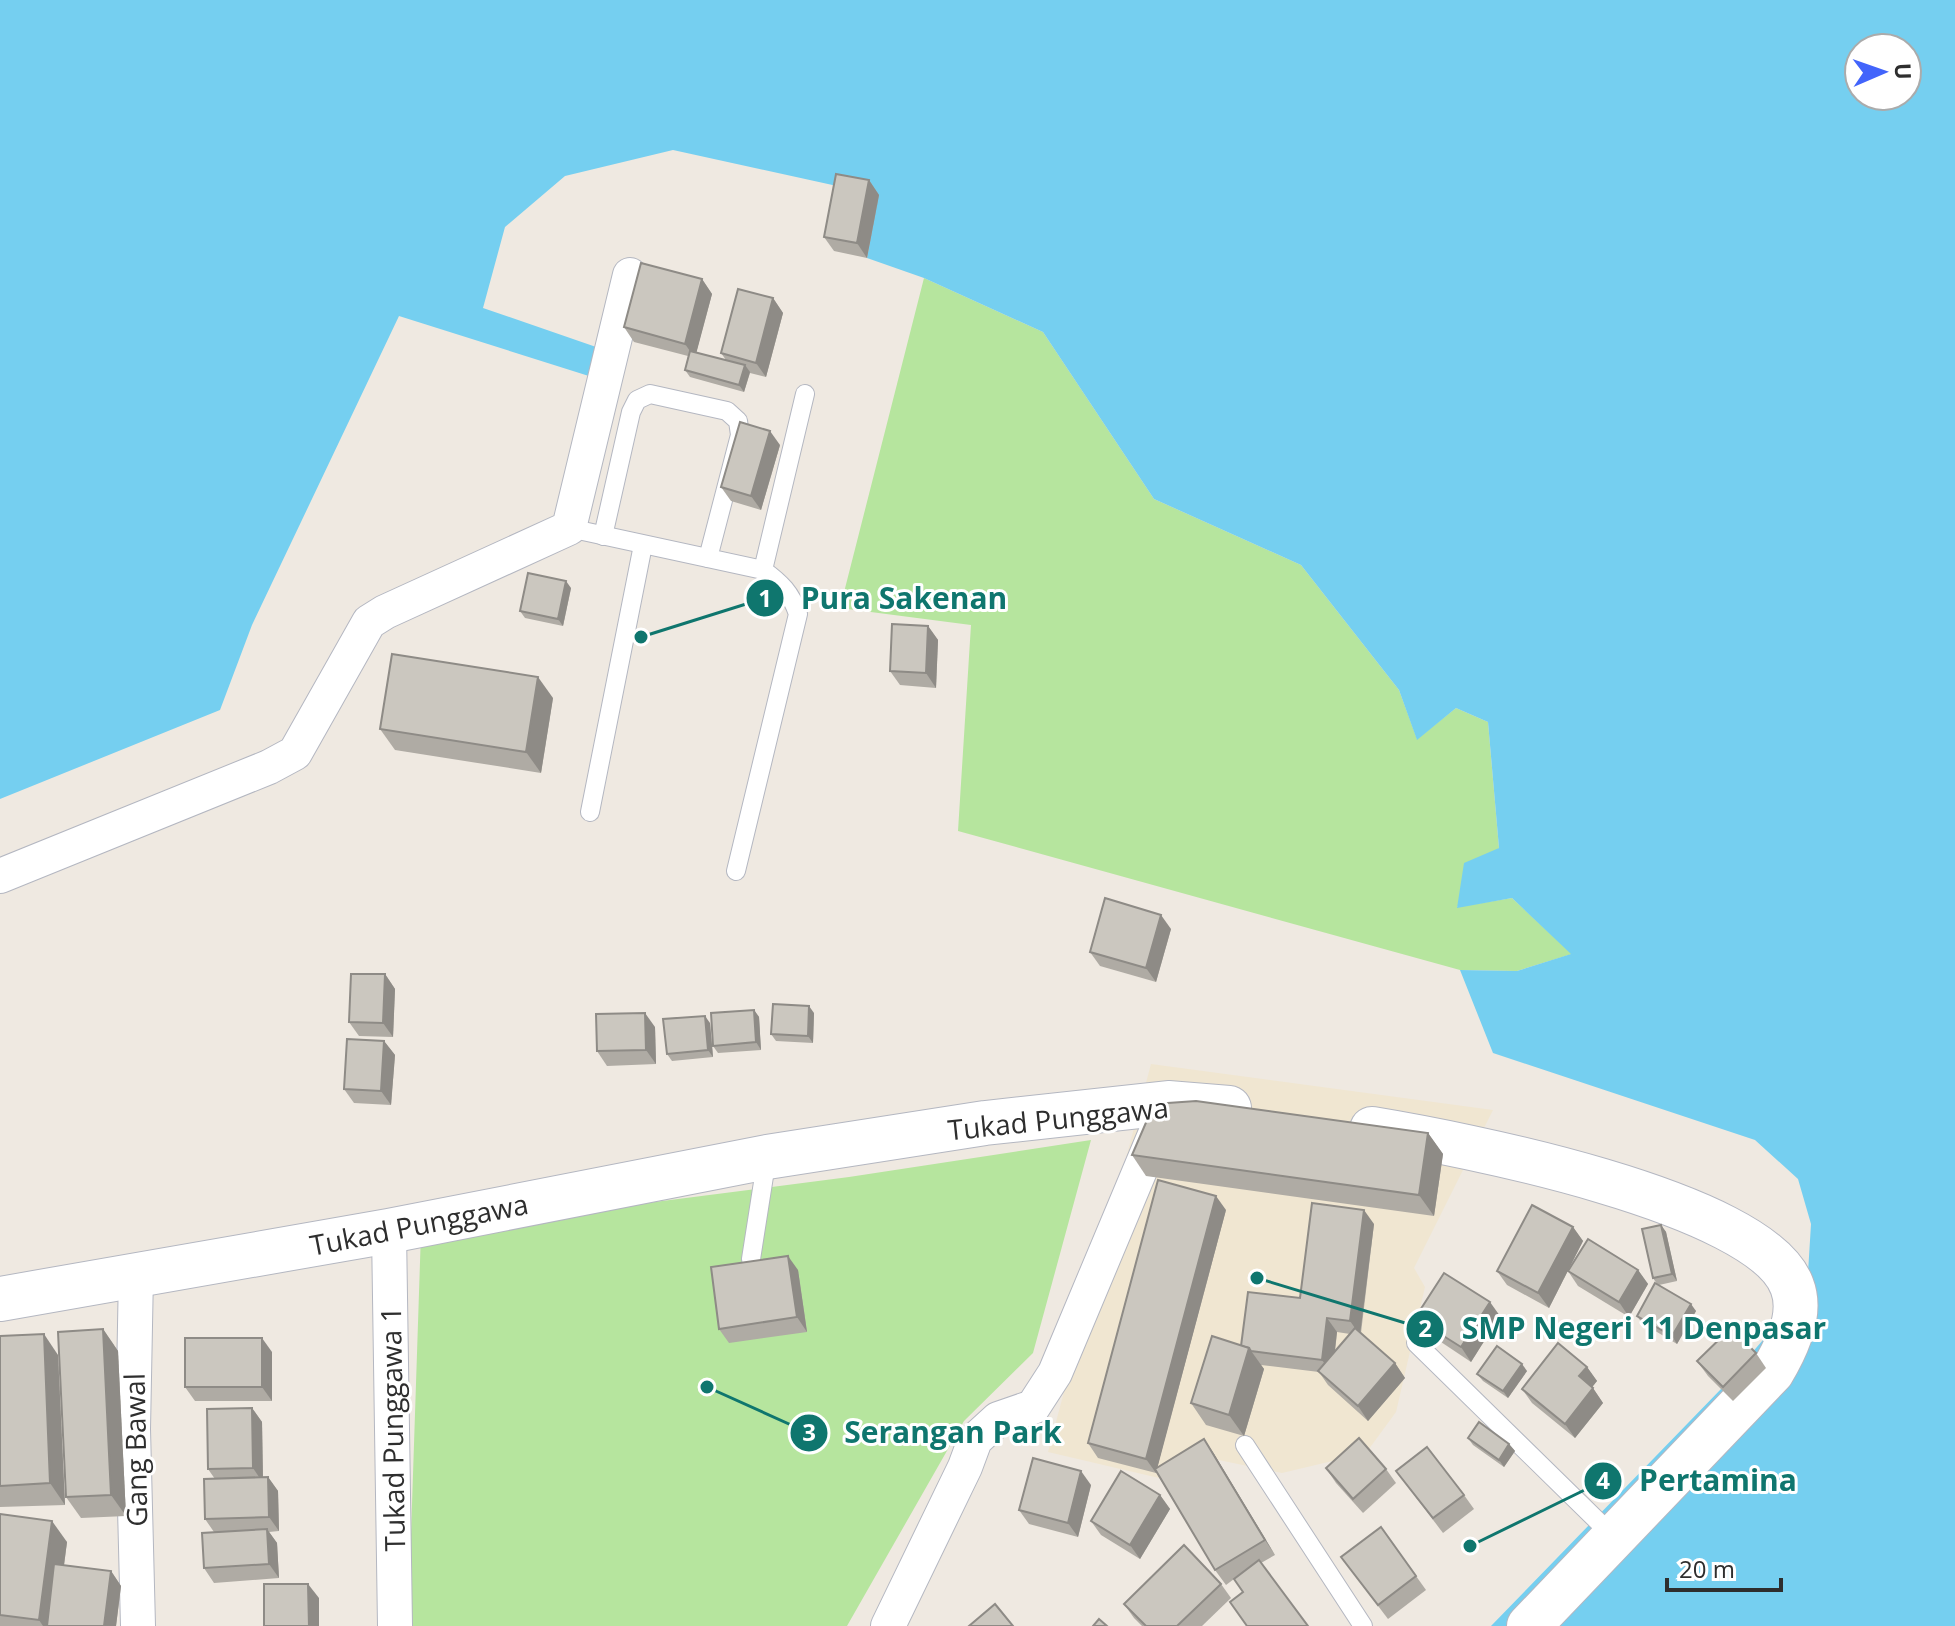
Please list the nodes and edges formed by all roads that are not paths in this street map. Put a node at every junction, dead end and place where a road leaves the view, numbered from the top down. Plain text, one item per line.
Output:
1 (630, 275) dead end
2 (805, 394) dead end
3 (569, 528) junction
4 (603, 536) junction
5 (643, 545) junction
6 (708, 558) junction
7 (763, 570) junction
8 (590, 812) dead end
9 (736, 871) dead end
10 (0, 876) edge
11 (1168, 1103) junction
12 (1263, 1113) edge
13 (1333, 1123) edge
14 (767, 1157) junction
15 (389, 1231) junction
16 (751, 1259) edge
17 (136, 1274) junction
18 (0, 1299) edge
19 (1416, 1343) dead end
20 (1245, 1445) dead end
21 (1614, 1537) junction
22 (138, 1626) edge
23 (395, 1626) edge
24 (888, 1626) edge
25 (1363, 1626) edge
26 (1529, 1626) edge

1 - 3 street
2 - 7 lane
3 - 4 lane
3 - 10 street
4 - 5 lane
4 - 6 lane
5 - 6 lane
5 - 8 lane
6 - 7 lane
7 - 9 lane
11 - 12 street, Tukad Punggawa
11 - 14 street, Tukad Punggawa
11 - 24 street
13 - 21 street
14 - 15 street, Tukad Punggawa
14 - 16 lane
15 - 17 street, Tukad Punggawa
15 - 23 street, Tukad Punggawa 1
17 - 18 street, Tukad Punggawa
17 - 22 street, Gang Bawal
19 - 21 lane
20 - 25 lane
21 - 26 street

